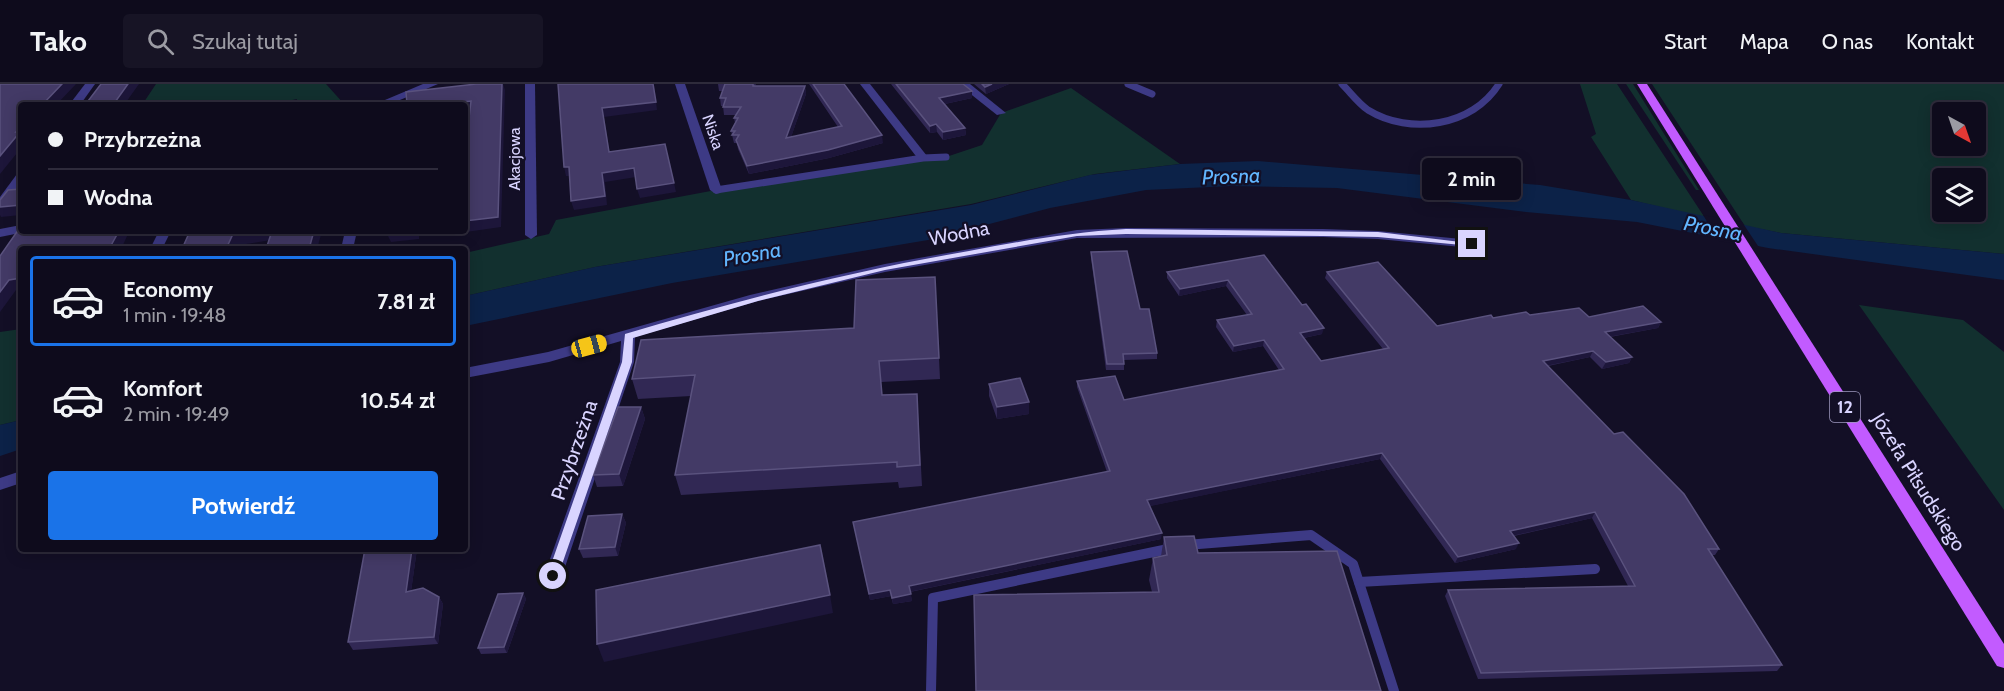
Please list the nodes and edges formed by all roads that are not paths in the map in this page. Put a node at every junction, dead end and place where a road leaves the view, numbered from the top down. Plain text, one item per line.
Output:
1 (90, 84) edge
2 (433, 84) edge
3 (530, 84) edge
4 (680, 84) edge
5 (865, 84) edge
6 (963, 84) edge
7 (1128, 84) edge
8 (1342, 84) edge
9 (1499, 84) edge
10 (1642, 84) edge
11 (1152, 94) dead end
12 (76, 102) edge
13 (386, 102) edge
14 (1001, 113) dead end
15 (946, 157) dead end
16 (923, 158) junction
17 (18, 181) edge
18 (716, 190) joint
19 (0, 206) edge
20 (18, 229) edge
21 (0, 232) edge
22 (531, 235) dead end
23 (1472, 244) dead end
24 (628, 336) junction
25 (468, 372) edge
26 (18, 478) edge
27 (0, 484) edge
28 (1595, 569) dead end
29 (553, 576) dead end
30 (1359, 582) junction
31 (2004, 660) edge
32 (931, 691) edge
33 (1394, 691) edge

1 - 12 street
2 - 13 street
3 - 22 street, Akacjowa
4 - 18 street, Niska
5 - 16 street
6 - 14 street
7 - 11 lane
8 - 9 lane
10 - 31 main road, Józefa Piłsudskiego / 12
15 - 16 lane
16 - 18 lane
17 - 19 street
20 - 21 street
23 - 24 street, Wodna
24 - 25 street, Wodna
24 - 29 street, Przybrzeżna
26 - 27 street
28 - 30 lane
30 - 32 lane
30 - 33 lane

